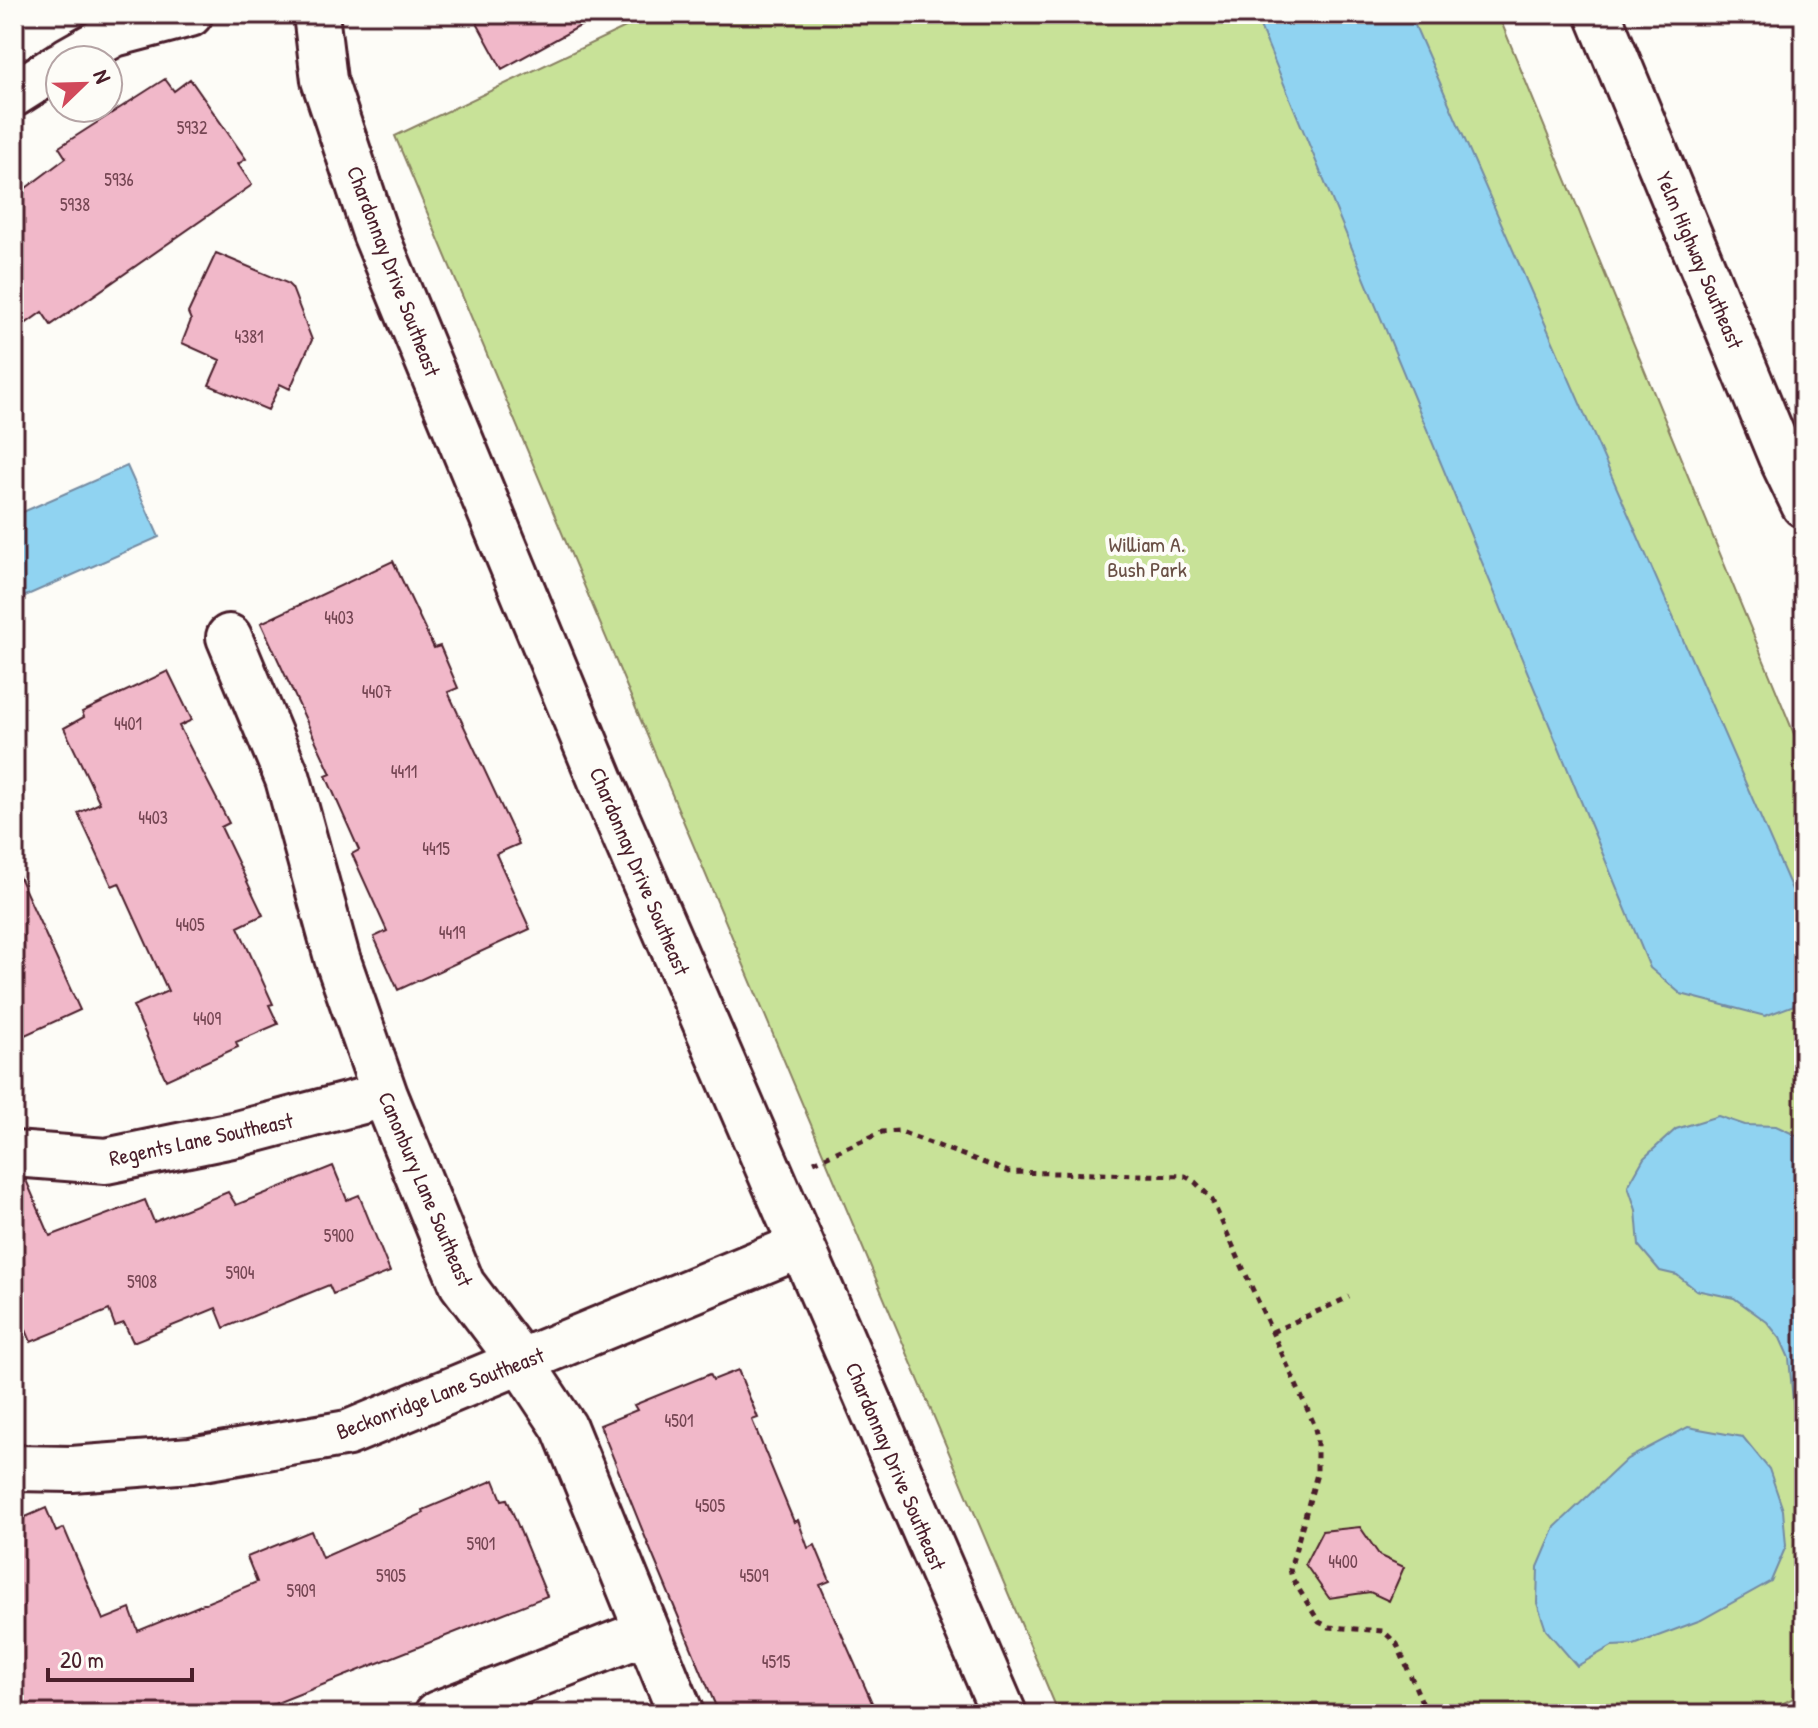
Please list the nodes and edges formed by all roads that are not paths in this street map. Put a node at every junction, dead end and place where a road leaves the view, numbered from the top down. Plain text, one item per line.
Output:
1 (190, 14) edge
2 (316, 14) edge
3 (1598, 14) edge
4 (96, 44) edge
5 (44, 75) edge
6 (14, 94) edge
7 (1799, 478) edge
8 (229, 637) dead end
9 (385, 1095) junction
10 (14, 1154) edge
11 (800, 1246) junction
12 (521, 1362) junction
13 (14, 1468) edge
14 (646, 1632) junction
15 (437, 1714) edge
16 (681, 1714) edge
17 (1004, 1714) edge

1 - 4 street
2 - 11 street, Chardonnay Drive Southeast
3 - 7 street, Yelm Highway Southeast
5 - 6 street
8 - 9 street, Canonbury Lane Southeast
9 - 10 street, Regents Lane Southeast
9 - 12 street, Canonbury Lane Southeast
11 - 12 street, Beckonridge Lane Southeast
11 - 17 street, Chardonnay Drive Southeast
12 - 13 street, Beckonridge Lane Southeast
12 - 14 street, Canonbury Lane Southeast
14 - 15 street
14 - 16 street, Canonbury Lane Southeast

